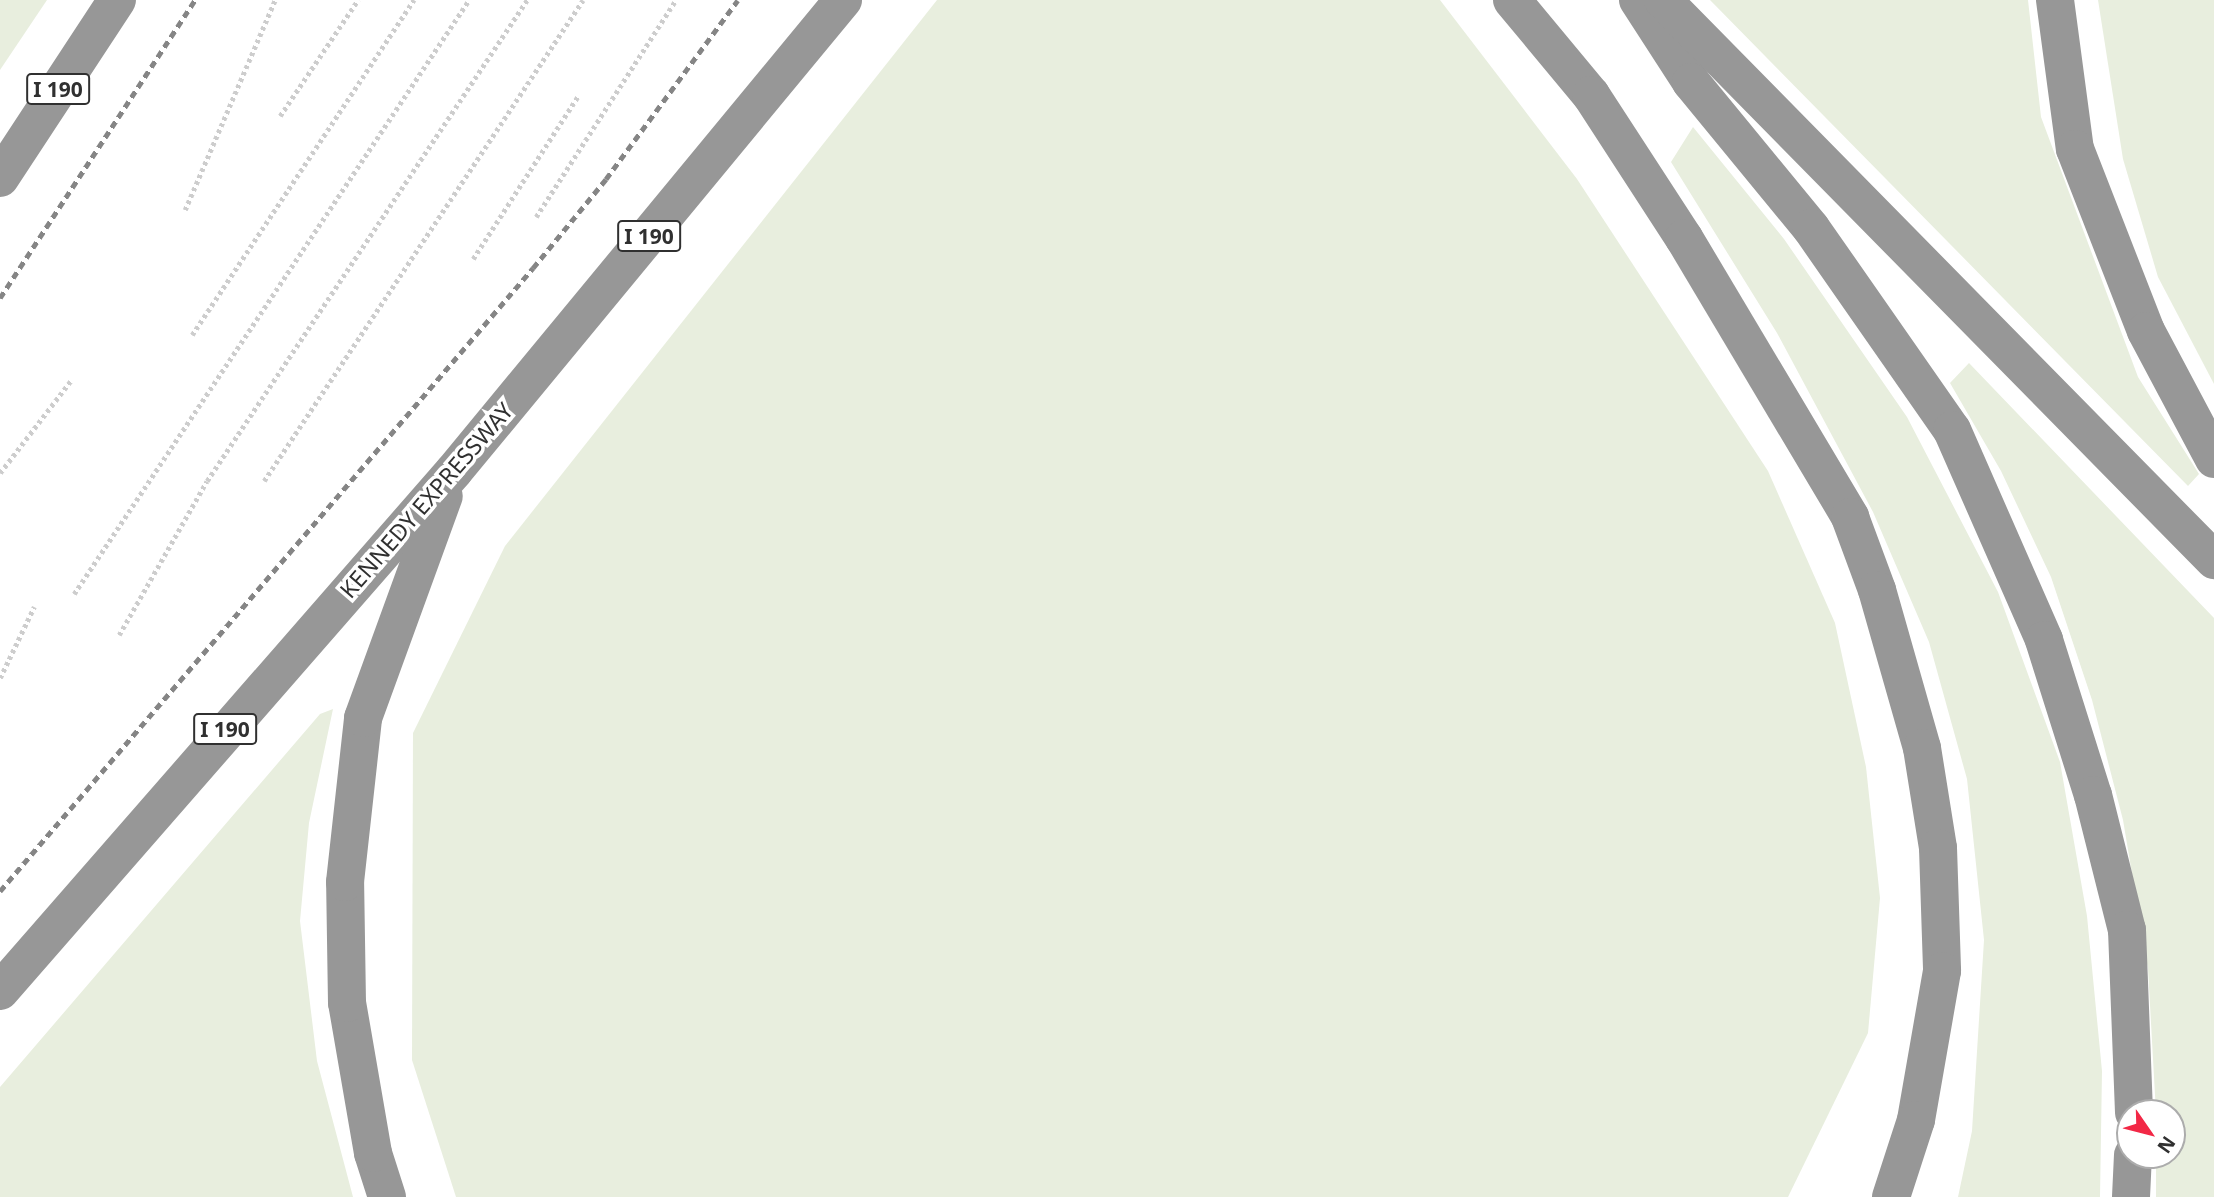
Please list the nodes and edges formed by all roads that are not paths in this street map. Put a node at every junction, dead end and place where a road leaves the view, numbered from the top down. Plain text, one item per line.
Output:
1 (117, 0) edge
2 (843, 0) edge
3 (1512, 0) edge
4 (1638, 0) edge
5 (1663, 0) edge
6 (2055, 0) edge
7 (0, 178) edge
8 (2214, 459) edge
9 (454, 471) junction
10 (2214, 560) edge
11 (0, 991) edge
12 (2133, 1099) edge
13 (2132, 1169) edge
14 (387, 1197) edge
15 (1891, 1197) edge
16 (2131, 1197) edge

1 - 7 highway, I 190
2 - 9 highway, KENNEDY EXPRESSWAY / I 190
3 - 15 highway
4 - 12 highway
5 - 10 highway
6 - 8 highway
9 - 11 highway, KENNEDY EXPRESSWAY / I 190
9 - 14 highway
13 - 16 highway

